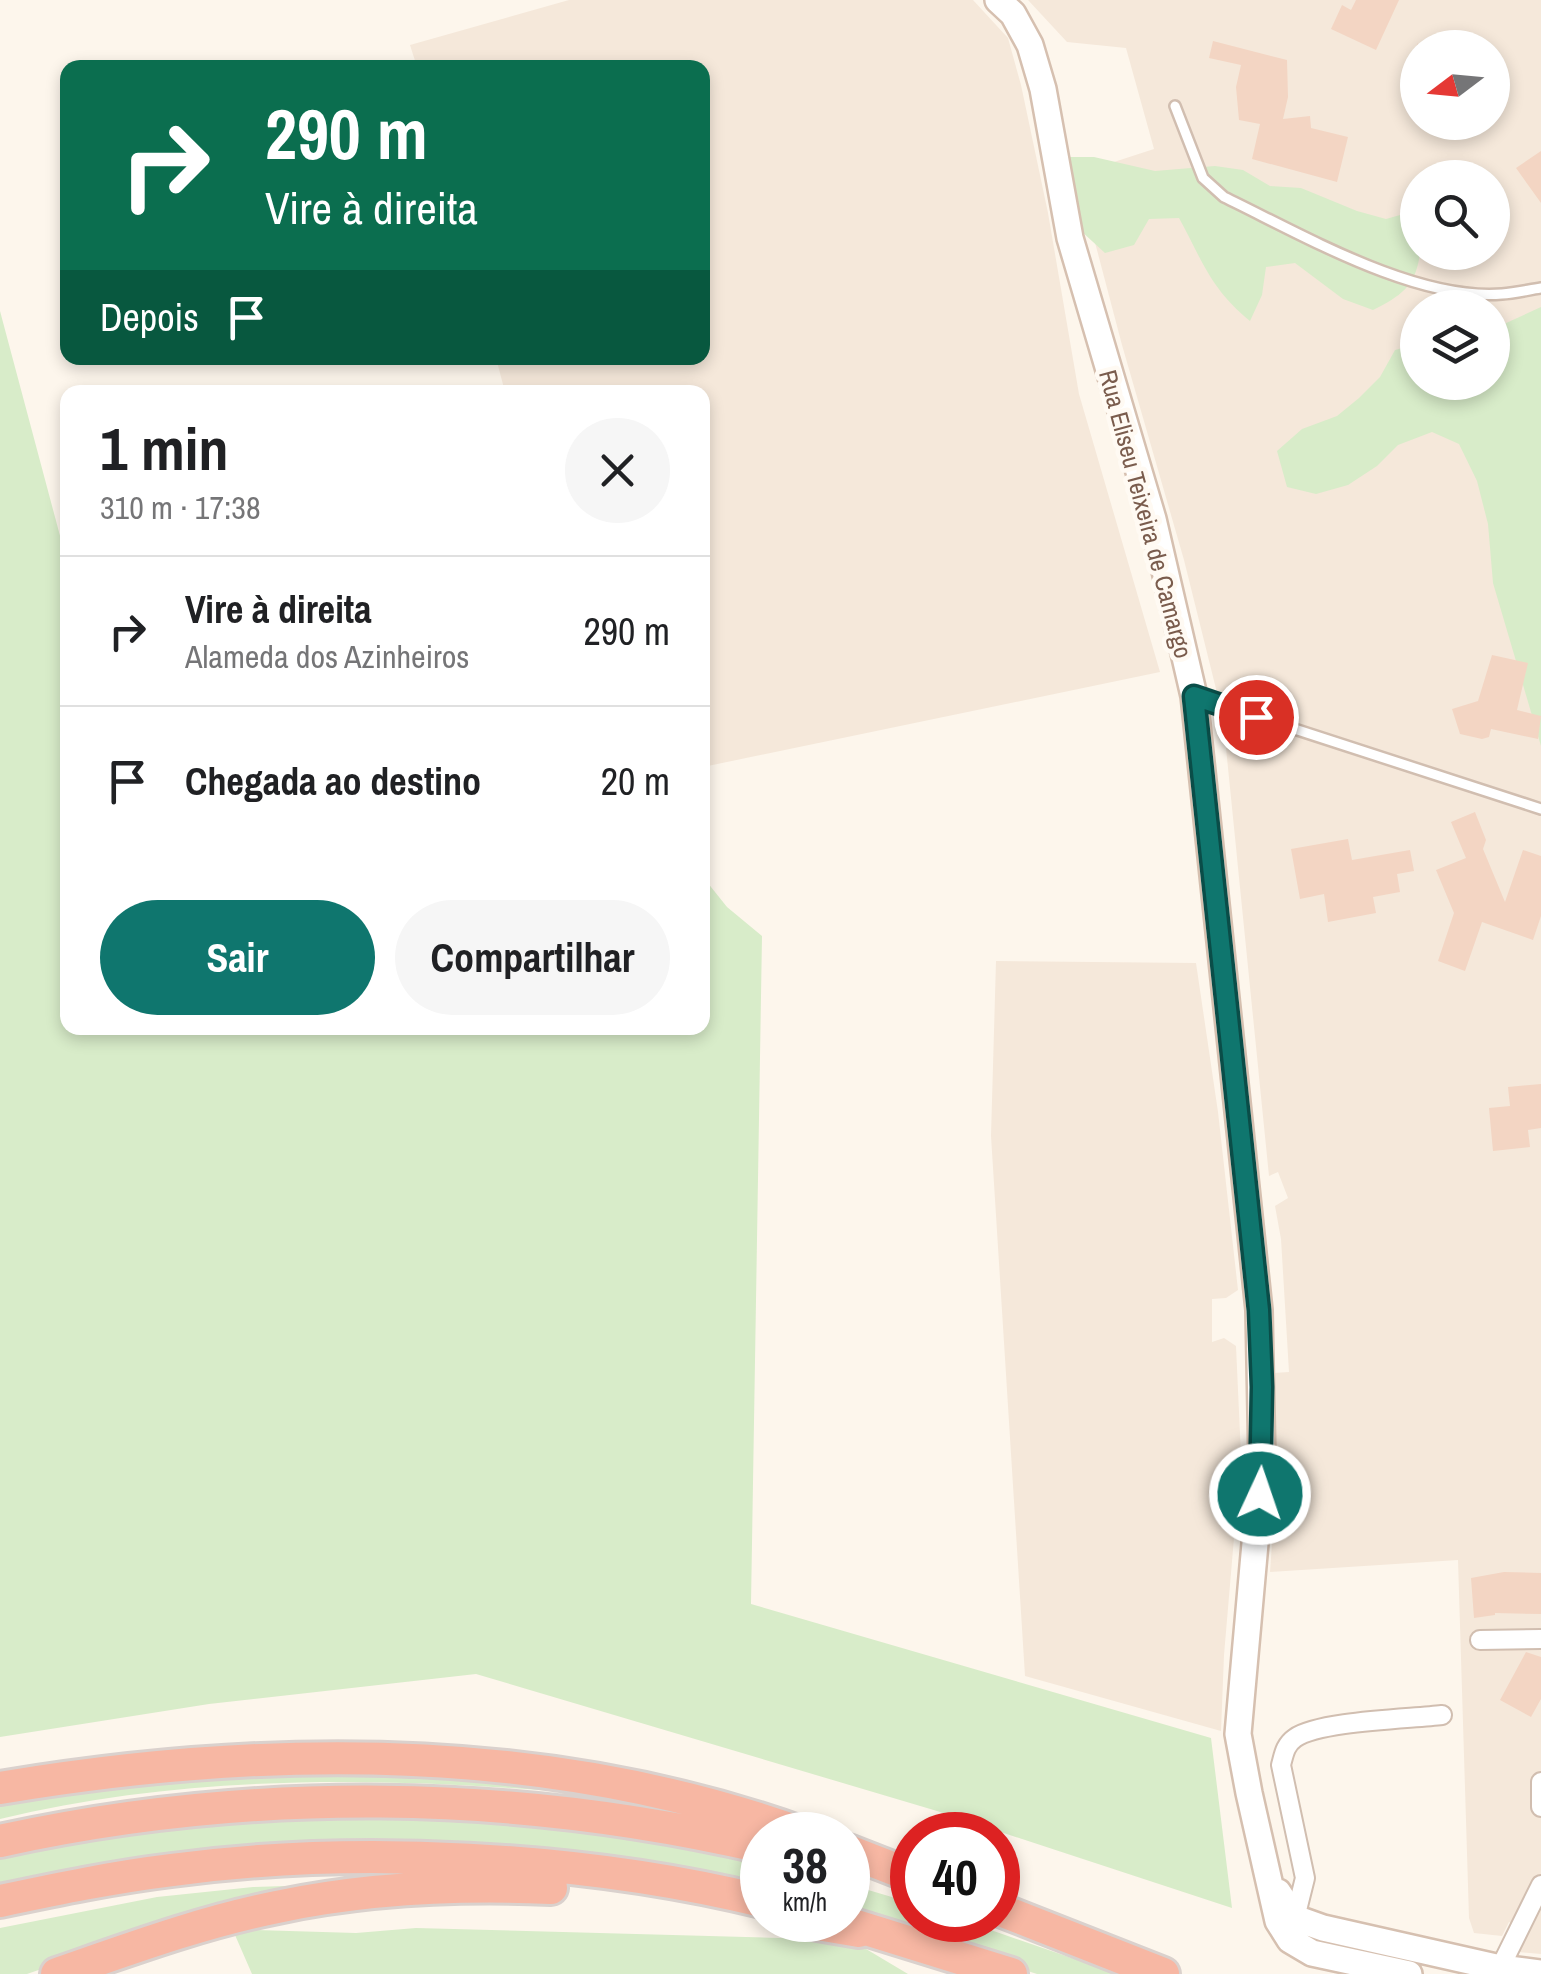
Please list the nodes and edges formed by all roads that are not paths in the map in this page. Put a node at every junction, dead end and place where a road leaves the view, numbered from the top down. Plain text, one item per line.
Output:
1 (998, 0) edge
2 (1175, 106) dead end
3 (1541, 288) edge
4 (1194, 696) junction
5 (1541, 808) edge
6 (1480, 1640) dead end
7 (1541, 1640) edge
8 (1442, 1715) dead end
9 (1541, 1782) edge
10 (0, 1788) edge
11 (1541, 1807) edge
12 (740, 1815) edge
13 (0, 1841) edge
14 (740, 1842) edge
15 (1270, 1880) junction
16 (1541, 1885) edge
17 (740, 1896) edge
18 (0, 1901) edge
19 (740, 1911) edge
20 (1020, 1918) edge
21 (1295, 1918) junction
22 (1020, 1929) edge
23 (870, 1930) edge
24 (870, 1933) edge
25 (888, 1936) junction
26 (1412, 1965) edge
27 (1499, 1971) edge
28 (1541, 1972) edge
29 (58, 1974) edge
30 (1010, 1974) edge
31 (1154, 1974) edge
32 (1163, 1974) edge

1 - 4 street, Rua Eliseu Teixeira de Camargo
2 - 3 lane
4 - 5 lane
4 - 15 street, Rua Eliseu Teixeira de Camargo
6 - 7 street
8 - 21 street
9 - 11 street
10 - 12 highway
13 - 14 highway
15 - 21 street
15 - 26 street, Rua Eliseu Teixeira de Camargo
16 - 27 street
17 - 18 highway
19 - 29 highway
20 - 32 highway
21 - 26 street
22 - 31 highway
23 - 25 highway
24 - 25 highway
25 - 30 highway
26 - 27 street
27 - 28 street

